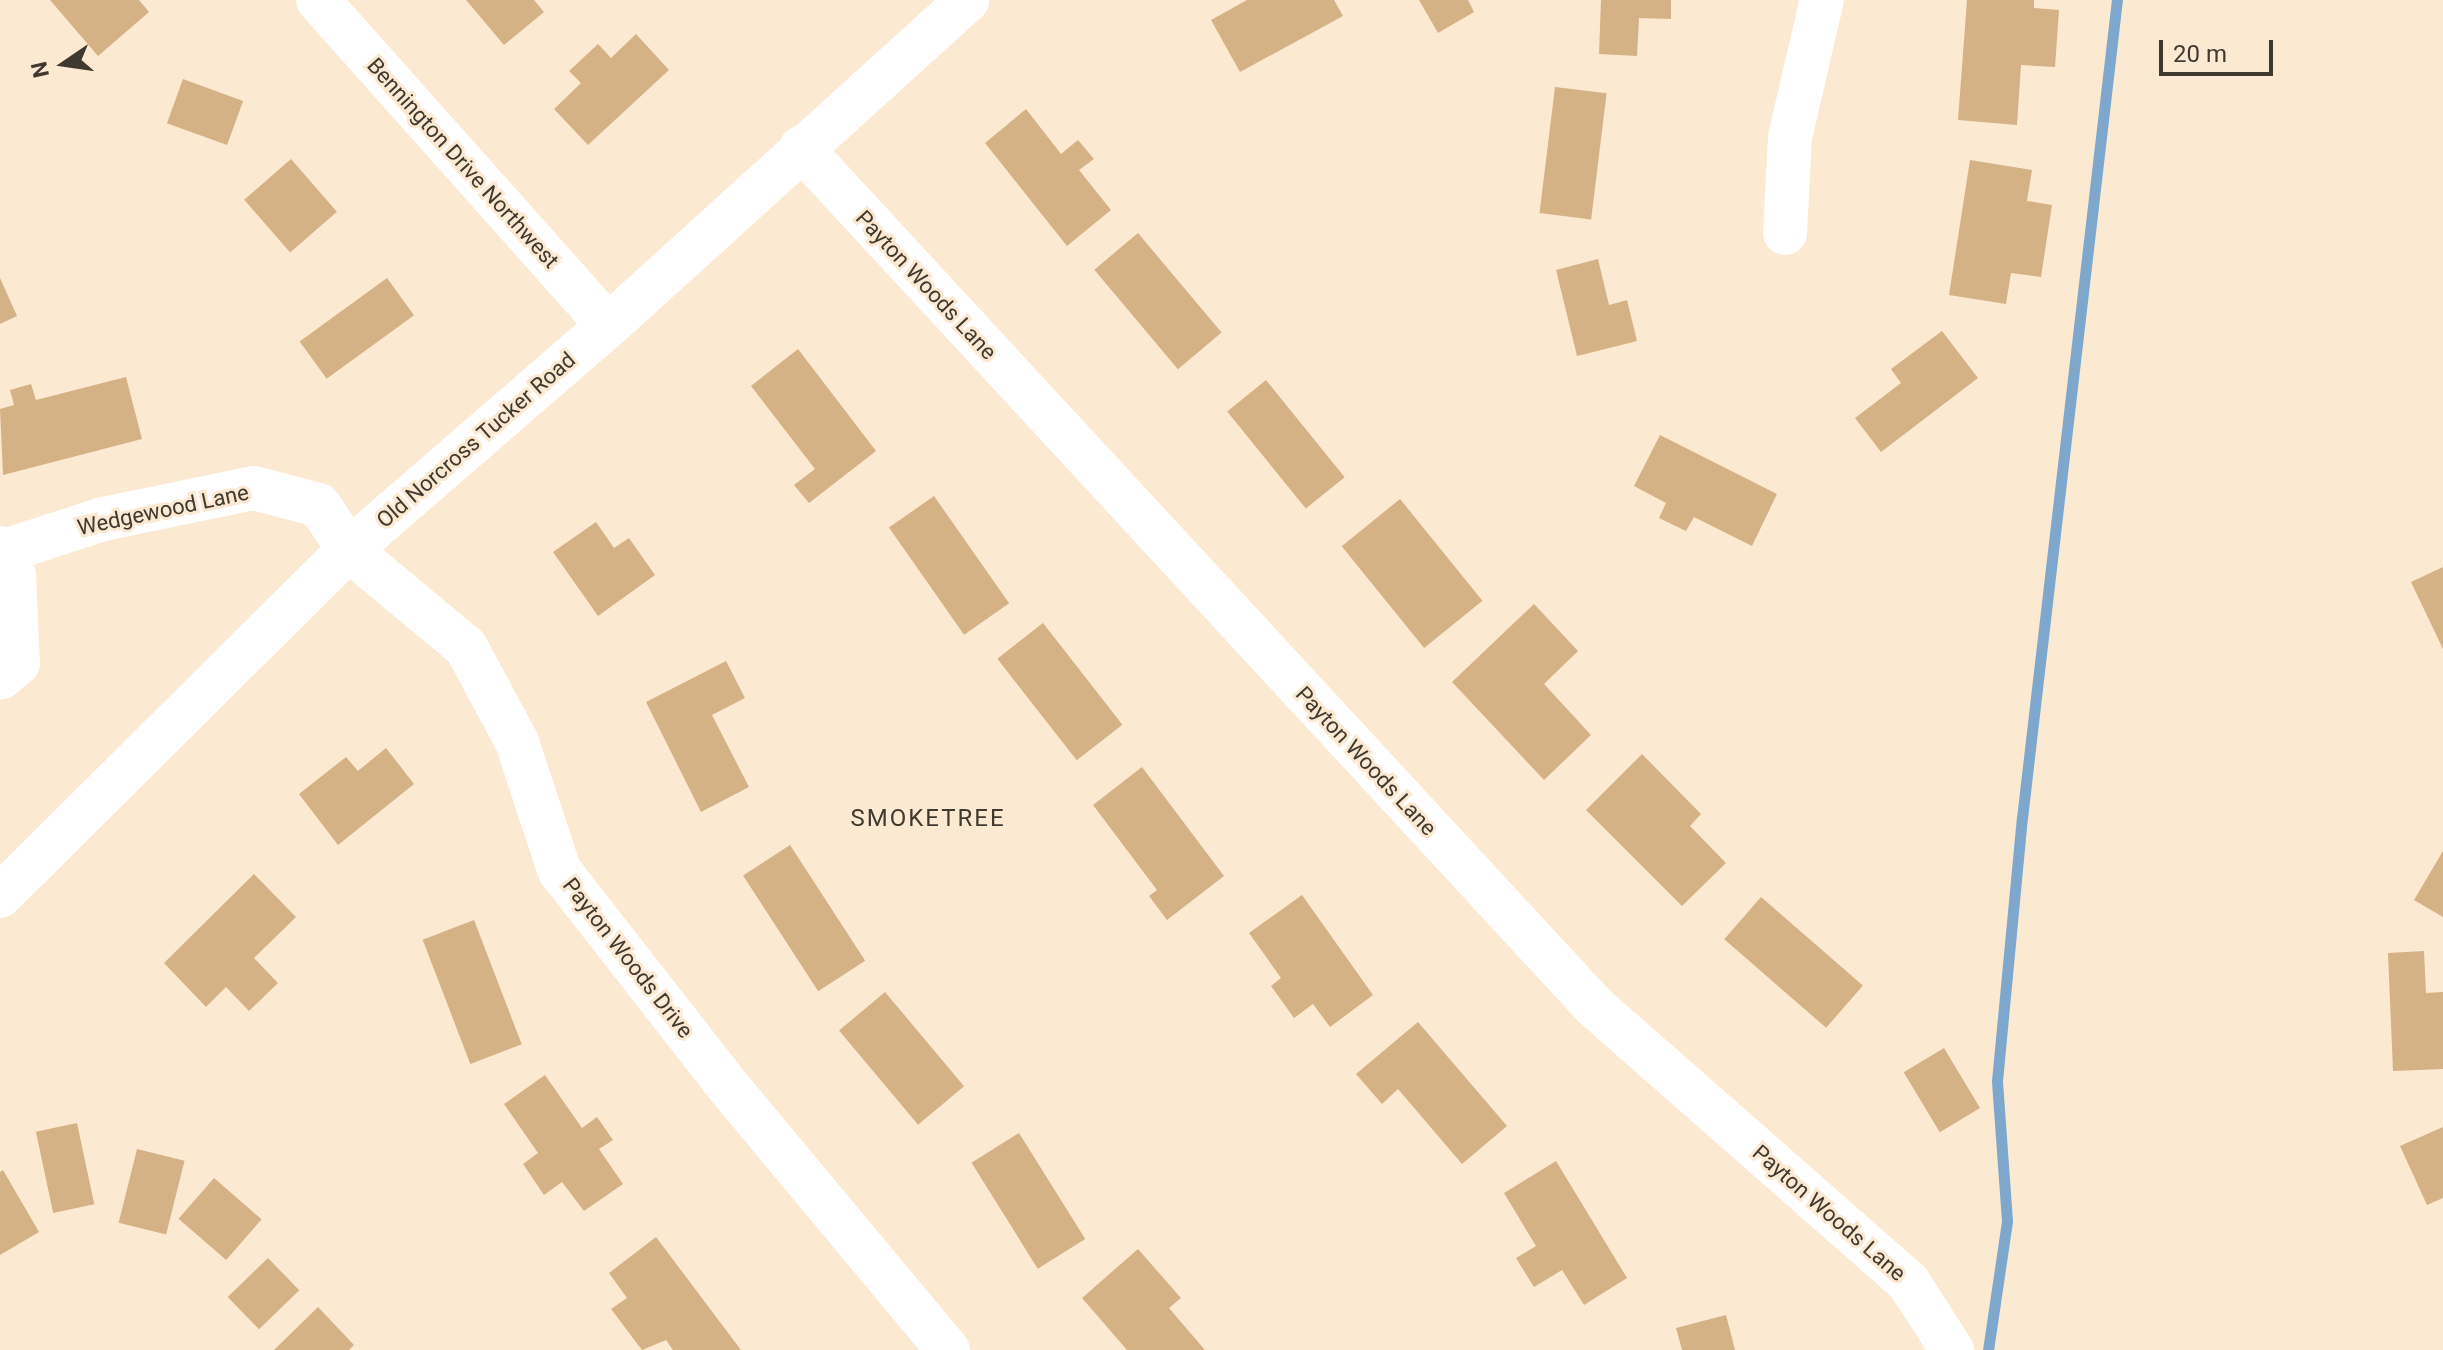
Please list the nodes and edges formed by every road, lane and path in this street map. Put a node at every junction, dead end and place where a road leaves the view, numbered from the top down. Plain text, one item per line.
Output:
1 (318, 0) edge
2 (967, 0) edge
3 (1822, 0) edge
4 (801, 148) junction
5 (1785, 233) dead end
6 (608, 326) junction
7 (1, 550) edge
8 (349, 550) junction
9 (0, 678) edge
10 (0, 896) edge
11 (948, 1350) edge
12 (1952, 1350) edge

1 - 6 street, Bennington Drive Northwest
2 - 4 street, Old Norcross Tucker Road
3 - 5 street
4 - 6 street, Old Norcross Tucker Road
4 - 12 street, Payton Woods Lane
6 - 8 street, Old Norcross Tucker Road
7 - 8 street, Wedgewood Lane
7 - 9 street, Wedgewood Lane
8 - 10 street, Old Norcross Tucker Road
8 - 11 street, Payton Woods Drive

